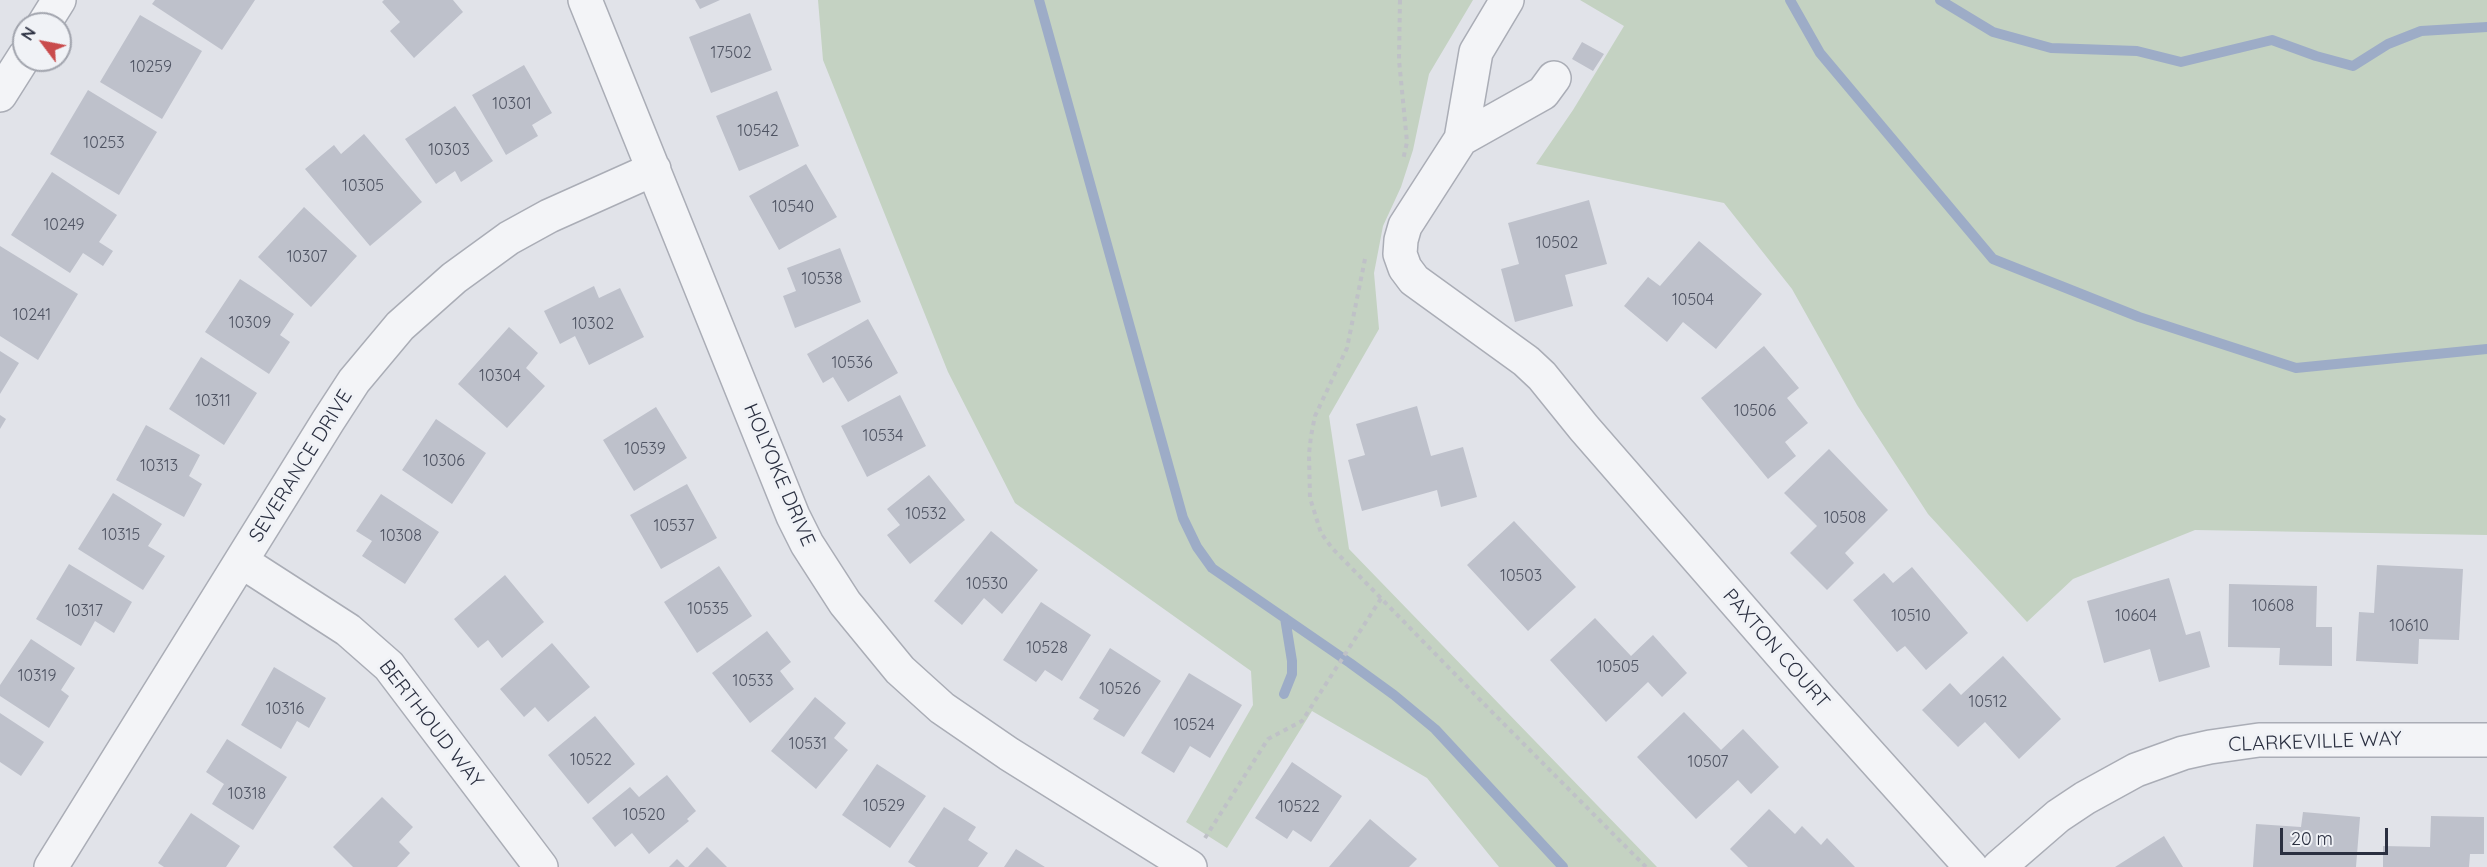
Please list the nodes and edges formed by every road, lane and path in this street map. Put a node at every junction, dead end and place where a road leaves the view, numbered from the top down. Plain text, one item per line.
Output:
1 (585, 0) edge
2 (1400, 0) edge
3 (1507, 0) edge
4 (15, 72) edge
5 (1554, 78) dead end
6 (0, 95) edge
7 (1461, 140) junction
8 (1403, 162) dead end
9 (654, 169) junction
10 (1367, 252) dead end
11 (241, 561) junction
12 (1382, 597) junction
13 (2487, 740) edge
14 (1205, 838) dead end
15 (51, 867) edge
16 (541, 867) edge
17 (1190, 867) edge
18 (1646, 867) edge
19 (1971, 867) edge
20 (1999, 867) edge

1 - 9 street, HOLYOKE DRIVE
2 - 8 path
3 - 7 street
4 - 6 street
5 - 7 street
7 - 19 street, PAXTON COURT
9 - 11 street, SEVERANCE DRIVE
9 - 17 street, HOLYOKE DRIVE
10 - 12 path
11 - 15 street, SEVERANCE DRIVE
11 - 16 street, BERTHOUD WAY
12 - 14 path
12 - 18 path
13 - 20 street, CLARKEVILLE WAY

